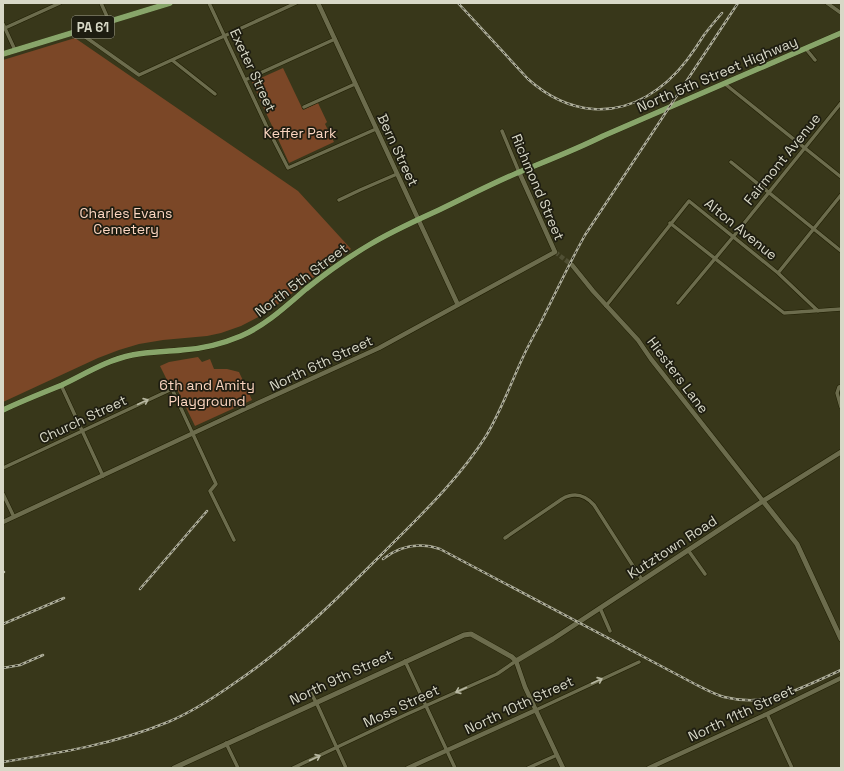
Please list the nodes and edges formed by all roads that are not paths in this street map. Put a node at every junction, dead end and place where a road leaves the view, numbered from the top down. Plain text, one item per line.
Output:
1 (60, 3) edge
2 (101, 3) edge
3 (170, 3) edge
4 (209, 3) edge
5 (296, 3) edge
6 (318, 3) edge
7 (827, 3) edge
8 (841, 13) edge
9 (110, 22) junction
10 (4, 26) edge
11 (77, 31) junction
12 (841, 33) edge
13 (224, 36) junction
14 (335, 39) junction
15 (806, 49) junction
16 (15, 50) junction
17 (3, 54) edge
18 (172, 60) junction
19 (815, 60) dead end
20 (245, 80) junction
21 (355, 84) junction
22 (725, 84) junction
23 (215, 94) dead end
24 (841, 103) edge
25 (304, 107) dead end
26 (376, 129) junction
27 (502, 131) dead end
28 (603, 136) joint
29 (805, 148) junction
30 (731, 162) dead end
31 (519, 172) junction
32 (397, 174) junction
33 (841, 177) edge
34 (769, 193) junction
35 (841, 194) edge
36 (339, 200) dead end
37 (418, 220) junction
38 (670, 223) junction
39 (813, 228) junction
40 (733, 237) junction
41 (841, 251) edge
42 (555, 252) joint
43 (715, 259) junction
44 (572, 265) tunnel mouth
45 (778, 273) junction
46 (678, 303) dead end
47 (458, 306) junction
48 (606, 306) junction
49 (841, 309) edge
50 (818, 311) junction
51 (61, 385) junction
52 (841, 386) edge
53 (841, 407) edge
54 (3, 410) edge
55 (82, 431) junction
56 (193, 434) junction
57 (841, 452) edge
58 (3, 468) edge
59 (103, 476) junction
60 (3, 494) edge
61 (763, 501) junction
62 (14, 517) junction
63 (3, 522) edge
64 (505, 538) dead end
65 (234, 540) dead end
66 (688, 550) junction
67 (705, 574) dead end
68 (642, 580) junction
69 (600, 608) junction
70 (610, 631) dead end
71 (841, 639) edge
72 (405, 661) junction
73 (516, 661) junction
74 (639, 662) dead end
75 (841, 678) edge
76 (309, 690) dead end
77 (316, 702) junction
78 (426, 706) junction
79 (536, 710) junction
80 (767, 714) junction
81 (226, 743) junction
82 (337, 748) junction
83 (447, 750) junction
84 (557, 755) junction
85 (174, 768) edge
86 (238, 768) edge
87 (293, 768) edge
88 (346, 768) edge
89 (408, 768) edge
90 (455, 768) edge
91 (528, 768) edge
92 (563, 768) edge
93 (649, 768) edge
94 (792, 768) edge

1 - 10 street
2 - 9 street
3 - 9 main road, PA 61
4 - 13 street, Exeter Street
5 - 13 street
6 - 14 street, Bern Street
7 - 8 street
9 - 11 main road, PA 61
10 - 16 street
11 - 16 main road, PA 61
11 - 18 street
12 - 15 main road, North 5th Street Highway
13 - 18 street
13 - 20 street, Exeter Street
14 - 20 street
14 - 21 street, Bern Street
15 - 19 street
15 - 22 main road, North 5th Street Highway
16 - 17 main road, PA 61
18 - 23 street
20 - 26 street, Exeter Street
21 - 25 street
21 - 26 street, Bern Street
22 - 28 main road, North 5th Street Highway
22 - 29 street
24 - 29 street, Fairmont Avenue
26 - 32 street, Bern Street
27 - 31 street, Richmond Street
28 - 31 main road, North 5th Street
29 - 33 street
29 - 34 street, Fairmont Avenue
30 - 34 street
31 - 37 main road, North 5th Street
31 - 42 street, Richmond Street
32 - 36 street
32 - 37 street, Bern Street
34 - 39 street
34 - 40 street, Fairmont Avenue
35 - 39 street
37 - 47 street, Bern Street
37 - 51 main road, North 5th Street
38 - 40 street, Alton Avenue
38 - 43 street
38 - 48 street
39 - 41 street
39 - 45 street
40 - 43 street, Fairmont Avenue
40 - 45 street, Alton Avenue
42 - 47 street, North 6th Street
43 - 46 street, Fairmont Avenue
43 - 50 street
44 - 48 street, Hiesters Lane
45 - 50 street, Alton Avenue
47 - 56 street, North 6th Street
48 - 61 street, Hiesters Lane
49 - 50 street
51 - 54 main road, North 5th Street
51 - 55 street
52 - 53 street
55 -> 56 street, Church Street
55 - 58 street, Church Street
55 - 59 street
56 - 59 street, North 6th Street
56 - 65 street
57 - 61 main road, Kutztown Road
59 - 62 street, North 6th Street
60 - 62 street
61 - 66 main road, Kutztown Road
61 - 71 main road
62 - 63 street, North 6th Street
64 - 68 street
66 - 67 street
66 - 68 main road, Kutztown Road
68 - 69 main road, Kutztown Road
69 - 70 street
69 - 73 main road, Kutztown Road
72 - 73 main road, North 9th Street
72 - 77 main road, North 9th Street
72 - 78 street
73 -> 78 street, Moss Street
73 - 79 street
79 -> 74 street, North 10th Street
75 - 80 street, North 11th Street
76 - 77 street
77 - 81 main road, North 9th Street
77 - 82 street
78 - 82 street, Moss Street
78 - 83 street
79 - 83 street, North 10th Street
79 - 84 street
80 - 93 street, North 11th Street
80 - 94 street
81 - 85 main road, North 9th Street
81 - 86 street
87 -> 82 street, Moss Street
82 - 88 street
83 - 89 street, North 10th Street
83 - 90 street
84 - 91 street
84 - 92 street

